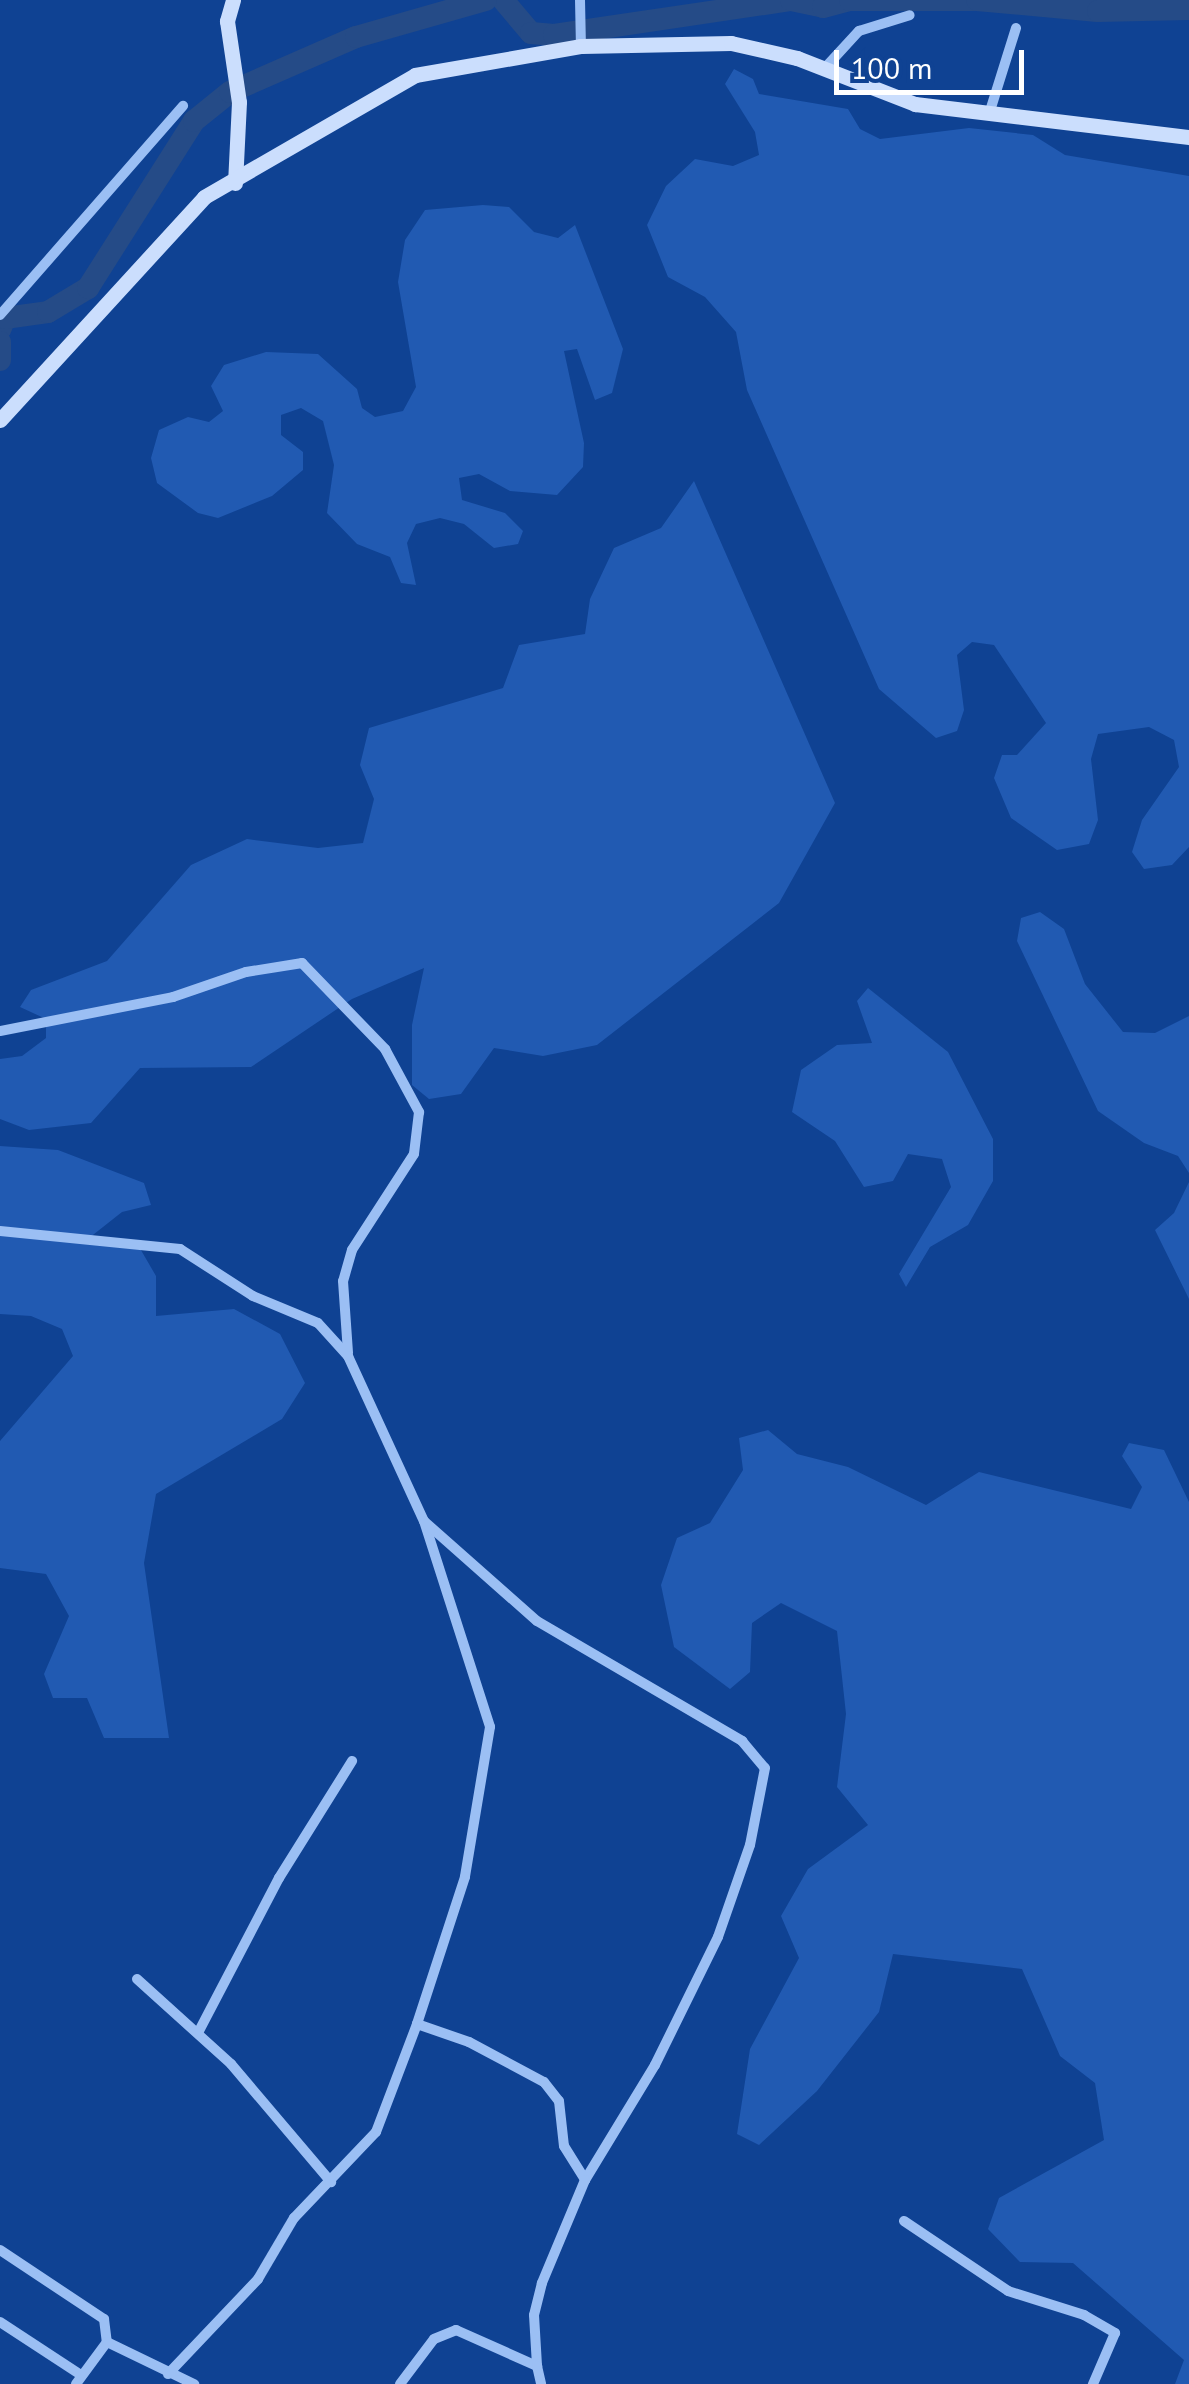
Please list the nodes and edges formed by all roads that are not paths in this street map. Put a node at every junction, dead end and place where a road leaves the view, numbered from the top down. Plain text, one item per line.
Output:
1 (233, 0) edge
2 (580, 0) edge
3 (910, 15) dead end
4 (1016, 28) dead end
5 (581, 46) junction
6 (824, 69) junction
7 (184, 106) dead end
8 (990, 112) junction
9 (1189, 136) edge
10 (235, 183) junction
11 (0, 316) edge
12 (0, 420) edge
13 (0, 1031) edge
14 (0, 1231) edge
15 (348, 1356) junction
16 (424, 1522) junction
17 (352, 1761) dead end
18 (137, 1979) dead end
19 (417, 2024) junction
20 (199, 2030) junction
21 (585, 2180) junction
22 (331, 2182) junction
23 (904, 2222) dead end
24 (0, 2250) edge
25 (0, 2322) edge
26 (107, 2342) junction
27 (538, 2366) junction
28 (168, 2374) junction
29 (78, 2379) edge
30 (194, 2384) edge
31 (400, 2384) edge
32 (542, 2384) edge
33 (1093, 2384) edge

1 - 10 street
2 - 5 street
3 - 6 street
4 - 8 street
5 - 6 street
5 - 10 street
6 - 8 street
7 - 11 street
8 - 9 street
10 - 12 street
13 - 15 street
14 - 15 street
15 - 16 street
16 - 19 street
16 - 21 street
17 - 20 street
18 - 20 street
19 - 21 street
19 - 22 street
20 - 22 street
21 - 27 street
22 - 28 street
23 - 33 street
24 - 26 street
25 - 29 street
26 - 28 street
26 - 29 street
27 - 31 street
27 - 32 street
28 - 30 street

